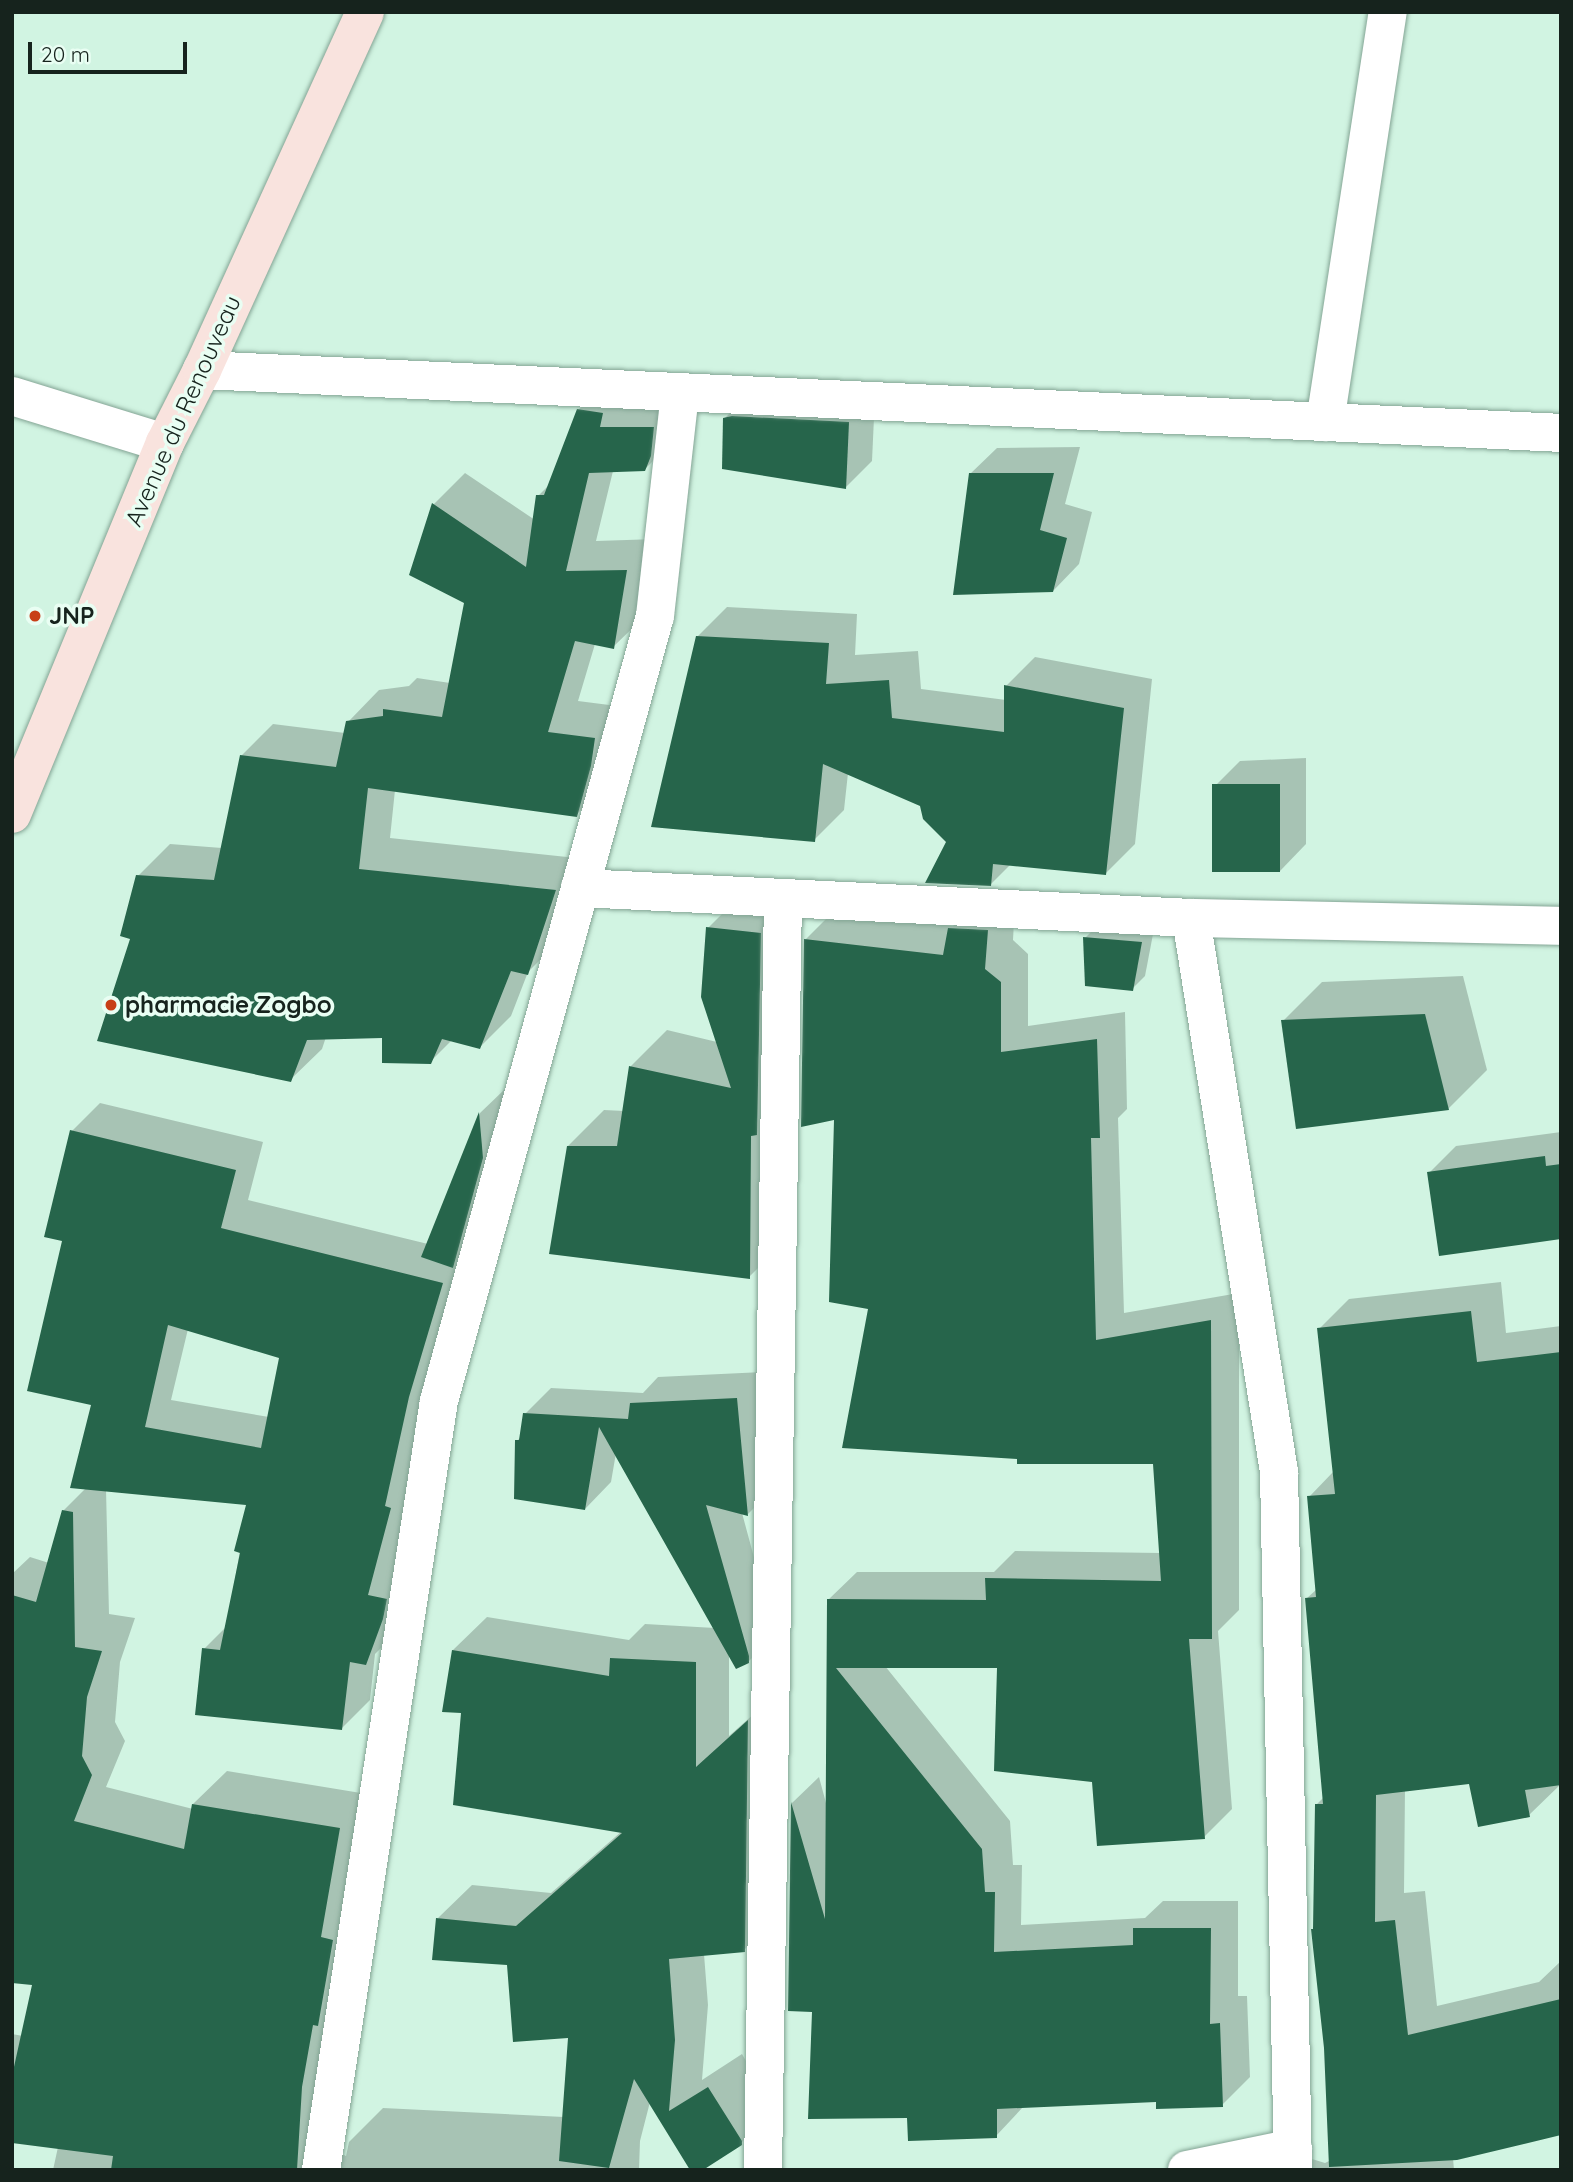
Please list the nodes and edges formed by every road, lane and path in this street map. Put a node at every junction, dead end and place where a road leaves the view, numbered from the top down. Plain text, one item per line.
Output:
1 (365, 12) edge
2 (1388, 12) edge
3 (202, 370) junction
4 (680, 394) junction
5 (12, 396) edge
6 (1325, 422) junction
7 (1561, 433) edge
8 (165, 443) junction
9 (12, 814) edge
10 (580, 888) junction
11 (783, 898) junction
12 (1191, 918) junction
13 (1561, 926) edge
14 (1293, 2159) edge
15 (321, 2170) edge
16 (764, 2170) edge
17 (1187, 2170) edge

1 - 3 main road, Avenue du Renouveau
2 - 6 street
3 - 4 street
3 - 8 main road, Avenue du Renouveau
4 - 6 street
4 - 10 street
5 - 8 street
6 - 7 street
8 - 9 main road, Avenue du Renouveau
10 - 11 street
10 - 15 street
11 - 12 street
11 - 16 street
12 - 13 street
12 - 14 street
14 - 17 street

